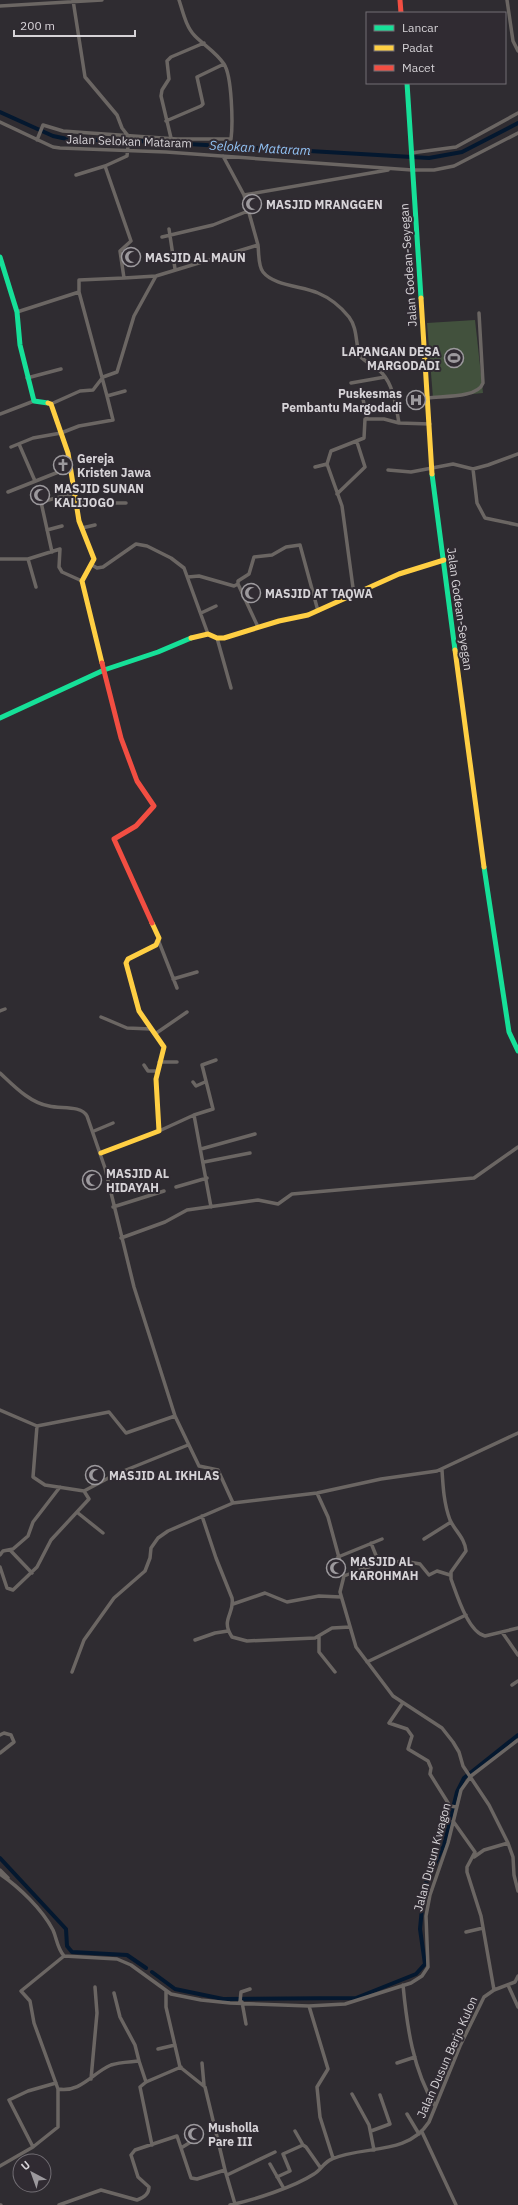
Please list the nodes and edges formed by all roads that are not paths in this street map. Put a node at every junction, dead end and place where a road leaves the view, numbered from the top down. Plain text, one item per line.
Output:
1 (102, 0) edge
2 (179, 0) edge
3 (400, 0) edge
4 (508, 0) edge
5 (73, 1) edge
6 (0, 6) edge
7 (401, 12) edge
8 (513, 41) junction
9 (518, 42) edge
10 (204, 43) junction
11 (518, 51) edge
12 (224, 64) junction
13 (407, 84) edge
14 (518, 113) edge
15 (166, 121) junction
16 (0, 122) edge
17 (518, 133) edge
18 (129, 136) junction
19 (171, 138) junction
20 (37, 140) junction
21 (128, 152) junction
22 (411, 154) junction
23 (223, 156) junction
24 (105, 166) junction
25 (412, 168) junction
26 (396, 169) junction
27 (76, 175) dead end
28 (244, 195) junction
29 (248, 211) junction
30 (170, 229) dead end
31 (169, 236) junction
32 (162, 237) dead end
33 (258, 245) junction
34 (0, 257) edge
35 (176, 269) junction
36 (156, 276) junction
37 (124, 278) junction
38 (79, 292) junction
39 (17, 312) junction
40 (479, 314) dead end
41 (62, 369) dead end
42 (102, 377) junction
43 (385, 377) junction
44 (27, 378) junction
45 (351, 383) dead end
46 (125, 392) dead end
47 (107, 396) junction
48 (428, 398) junction
49 (363, 399) dead end
50 (34, 401) junction
51 (51, 404) junction
52 (0, 414) edge
53 (367, 419) junction
54 (399, 423) junction
55 (430, 424) junction
56 (61, 433) junction
57 (357, 442) junction
58 (19, 444) junction
59 (11, 447) dead end
60 (518, 454) edge
61 (327, 464) junction
62 (72, 467) junction
63 (315, 467) dead end
64 (431, 469) junction
65 (473, 469) junction
66 (388, 470) dead end
67 (36, 481) junction
68 (8, 492) dead end
69 (75, 493) junction
70 (337, 494) junction
71 (77, 503) junction
72 (126, 503) dead end
73 (95, 525) dead end
74 (518, 525) edge
75 (62, 526) dead end
76 (82, 528) junction
77 (47, 530) junction
78 (52, 552) junction
79 (0, 558) edge
80 (28, 559) junction
81 (444, 560) junction
82 (92, 565) junction
83 (188, 577) junction
84 (82, 581) junction
85 (238, 584) junction
86 (36, 587) dead end
87 (354, 595) junction
88 (216, 606) dead end
89 (318, 611) junction
90 (201, 613) junction
91 (258, 627) junction
92 (208, 634) junction
93 (217, 638) junction
94 (104, 670) junction
95 (231, 688) dead end
96 (0, 718) edge
97 (159, 942) junction
98 (197, 972) dead end
99 (173, 979) junction
100 (177, 988) dead end
101 (5, 1009) dead end
102 (0, 1011) edge
103 (187, 1012) dead end
104 (101, 1017) dead end
105 (153, 1031) junction
106 (517, 1049) edge
107 (216, 1060) dead end
108 (160, 1062) junction
109 (177, 1062) dead end
110 (144, 1065) dead end
111 (157, 1071) junction
112 (0, 1073) edge
113 (193, 1082) dead end
114 (206, 1082) junction
115 (194, 1115) junction
116 (113, 1123) dead end
117 (94, 1131) junction
118 (159, 1131) junction
119 (255, 1134) dead end
120 (518, 1147) edge
121 (201, 1149) junction
122 (101, 1153) junction
123 (250, 1153) dead end
124 (204, 1162) junction
125 (207, 1178) junction
126 (176, 1187) dead end
127 (164, 1191) dead end
128 (113, 1207) junction
129 (211, 1207) junction
130 (121, 1238) junction
131 (0, 1410) edge
132 (175, 1416) junction
133 (37, 1426) junction
134 (518, 1433) edge
135 (188, 1445) junction
136 (442, 1470) junction
137 (60, 1487) junction
138 (84, 1491) junction
139 (317, 1493) junction
140 (233, 1503) junction
141 (78, 1513) junction
142 (202, 1516) junction
143 (451, 1522) junction
144 (103, 1533) dead end
145 (382, 1539) dead end
146 (424, 1539) dead end
147 (371, 1543) junction
148 (10, 1550) junction
149 (0, 1555) edge
150 (338, 1557) junction
151 (379, 1564) junction
152 (0, 1567) edge
153 (32, 1573) junction
154 (450, 1575) junction
155 (344, 1576) junction
156 (341, 1597) junction
157 (233, 1604) junction
158 (466, 1615) junction
159 (350, 1628) junction
160 (518, 1628) edge
161 (228, 1631) junction
162 (502, 1632) junction
163 (319, 1636) junction
164 (195, 1640) dead end
165 (518, 1655) edge
166 (366, 1662) junction
167 (72, 1672) dead end
168 (335, 1672) dead end
169 (518, 1681) edge
170 (512, 1685) dead end
171 (402, 1704) junction
172 (0, 1735) edge
173 (518, 1740) edge
174 (0, 1753) edge
175 (471, 1775) junction
176 (454, 1807) junction
177 (453, 1820) junction
178 (508, 1843) junction
179 (474, 1857) junction
180 (0, 1870) edge
181 (0, 1874) edge
182 (8, 1878) junction
183 (518, 1891) edge
184 (483, 1928) junction
185 (466, 1932) dead end
186 (64, 1956) junction
187 (518, 1976) edge
188 (508, 1985) junction
189 (403, 1986) junction
190 (95, 1987) dead end
191 (250, 1989) dead end
192 (494, 1990) junction
193 (166, 1991) junction
194 (114, 1992) dead end
195 (241, 2002) junction
196 (309, 2006) junction
197 (518, 2007) edge
198 (246, 2024) dead end
199 (175, 2045) junction
200 (158, 2048) dead end
201 (415, 2057) junction
202 (139, 2061) junction
203 (202, 2062) dead end
204 (396, 2062) dead end
205 (180, 2068) junction
206 (91, 2079) junction
207 (146, 2082) junction
208 (56, 2083) junction
209 (204, 2085) junction
210 (58, 2089) junction
211 (68, 2090) junction
212 (352, 2094) dead end
213 (59, 2095) junction
214 (380, 2095) dead end
215 (435, 2106) junction
216 (407, 2114) dead end
217 (296, 2131) dead end
218 (371, 2132) junction
219 (420, 2133) junction
220 (194, 2140) dead end
221 (152, 2145) junction
222 (303, 2145) junction
223 (33, 2147) junction
224 (181, 2148) junction
225 (374, 2150) junction
226 (275, 2152) dead end
227 (333, 2158) junction
228 (270, 2164) dead end
229 (0, 2166) edge
230 (320, 2167) junction
231 (225, 2170) junction
232 (227, 2175) junction
233 (277, 2178) junction
234 (283, 2187) junction
235 (137, 2200) junction
236 (235, 2204) junction
237 (59, 2205) edge
238 (138, 2205) edge
239 (230, 2205) edge
240 (456, 2205) edge

1 - 5 street
2 - 10 street
3 - 7 street
4 - 8 street
5 - 6 street
5 - 18 street
8 - 9 street
8 - 11 street
10 - 12 street
10 - 15 street
12 - 15 street
12 - 19 street
13 - 22 street, Jalan Godean-Seyegan
14 - 22 street
15 - 19 street
16 - 20 street, Jalan Selokan Mataram
17 - 25 street, Jalan Selokan Mataram
18 - 19 street
18 - 20 street
18 - 21 street
20 - 21 street, Jalan Selokan Mataram
21 - 23 street, Jalan Selokan Mataram
21 - 24 street
22 - 25 street, Jalan Godean-Seyegan
23 - 26 street, Jalan Selokan Mataram
23 - 28 street
24 - 27 street
24 - 37 street
25 - 26 street, Jalan Selokan Mataram
25 - 48 street, Jalan Godean-Seyegan
26 - 28 street
28 - 29 street
29 - 31 street
29 - 33 street
30 - 31 street
31 - 32 street
31 - 35 street
33 - 35 street
33 - 43 street
34 - 39 street
35 - 36 street
36 - 37 street
36 - 42 street
37 - 38 street
38 - 39 street
38 - 42 street
39 - 44 street
40 - 48 street
41 - 44 street
42 - 47 street
42 - 51 street
43 - 45 street
43 - 54 street
44 - 50 street
46 - 47 street
47 - 56 street
48 - 55 street, Jalan Godean-Seyegan
49 - 53 street
50 - 51 street
50 - 52 street
51 - 56 street
53 - 54 street
53 - 57 street
54 - 55 street
55 - 64 street, Jalan Godean-Seyegan
56 - 58 street
56 - 62 street
57 - 61 street
57 - 70 street
58 - 59 street
58 - 67 street
60 - 65 street
61 - 63 street
61 - 70 street
62 - 67 street
62 - 69 street
64 - 65 street
64 - 66 street
64 - 81 street, Jalan Godean-Seyegan
65 - 74 street
67 - 68 street
69 - 71 street
69 - 77 street
70 - 87 street
71 - 72 street
71 - 76 street
73 - 76 street
75 - 77 street
76 - 82 street
77 - 78 street
78 - 80 street
78 - 84 street
79 - 80 street
80 - 86 street
81 - 87 street
81 - 106 street, Jalan Godean-Seyegan
82 - 83 street
82 - 84 street
83 - 85 street
83 - 90 street
84 - 94 street
85 - 89 street
85 - 91 street
87 - 89 street
88 - 90 street
89 - 91 street
90 - 92 street
91 - 93 street
92 - 93 street
92 - 94 street
93 - 95 street
94 - 96 street
94 - 97 street
97 - 99 street
97 - 105 street
98 - 99 street
99 - 100 street
101 - 102 street
103 - 105 street
104 - 105 street
105 - 108 street
107 - 114 street
108 - 109 street
108 - 111 street
110 - 111 street
111 - 118 street
112 - 117 street
113 - 114 street
114 - 115 street
115 - 118 street
115 - 121 street
116 - 117 street
117 - 122 street
118 - 122 street
119 - 121 street
120 - 129 street
121 - 124 street
122 - 128 street
123 - 124 street
124 - 125 street
125 - 126 street
125 - 129 street
127 - 128 street
128 - 130 street
129 - 130 street
130 - 132 street
131 - 133 street
132 - 133 street
132 - 135 street
133 - 137 street
134 - 136 street
135 - 138 street
135 - 140 street
136 - 139 street
136 - 143 street
137 - 138 street
137 - 148 street
138 - 141 street
139 - 140 street
139 - 150 street
140 - 142 street
141 - 144 street
141 - 153 street
142 - 157 street
142 - 167 street
143 - 146 street
143 - 154 street
145 - 147 street
147 - 150 street
147 - 151 street
148 - 149 street
148 - 153 street
150 - 155 street
151 - 154 street
151 - 155 street
152 - 153 street
154 - 158 street
155 - 156 street
156 - 157 street
156 - 159 street
157 - 161 street
158 - 162 street
158 - 166 street
159 - 163 street
159 - 166 street
160 - 162 street
161 - 163 street
161 - 164 street
162 - 165 street
163 - 168 street
166 - 171 street
169 - 170 street
171 - 175 street
171 - 176 street
172 - 174 street
173 - 175 street, Jalan Dusun Kwagon
175 - 176 street, Jalan Dusun Kwagon
175 - 178 street
176 - 177 street, Jalan Dusun Kwagon
177 - 179 street
177 - 189 street, Jalan Dusun Kwagon
178 - 179 street
178 - 183 street
179 - 184 street
180 - 182 street
181 - 182 street
182 - 186 street
184 - 185 street
184 - 192 street
186 - 193 street
186 - 208 street
187 - 188 street, Jalan Dusun Berjo Kulon
188 - 192 street, Jalan Dusun Berjo Kulon
188 - 197 street
189 - 196 street
189 - 201 street
190 - 206 street
191 - 195 street
192 - 215 street, Jalan Dusun Berjo Kulon
193 - 195 street
193 - 199 street
194 - 202 street
195 - 196 street
195 - 198 street
196 - 227 street
199 - 200 street
199 - 205 street
201 - 204 street
201 - 215 street
202 - 206 street
202 - 207 street
203 - 209 street
205 - 207 street
205 - 209 street
206 - 211 street
207 - 221 street
208 - 210 street
208 - 223 street
209 - 231 street
210 - 211 street
210 - 213 street
211 - 213 street
212 - 218 street
213 - 223 street
214 - 218 street
215 - 219 street, Jalan Dusun Berjo Kulon
216 - 219 street
217 - 222 street
218 - 225 street
219 - 225 street
219 - 240 street, Jalan Dusun Berjo Kulon
220 - 224 street
221 - 224 street
221 - 235 street
222 - 230 street
222 - 233 street
223 - 229 street
224 - 231 street
225 - 227 street
226 - 232 street
227 - 230 street
228 - 233 street
230 - 234 street
231 - 232 street
232 - 236 street
233 - 234 street
234 - 236 street
235 - 237 street
235 - 238 street
236 - 239 street

